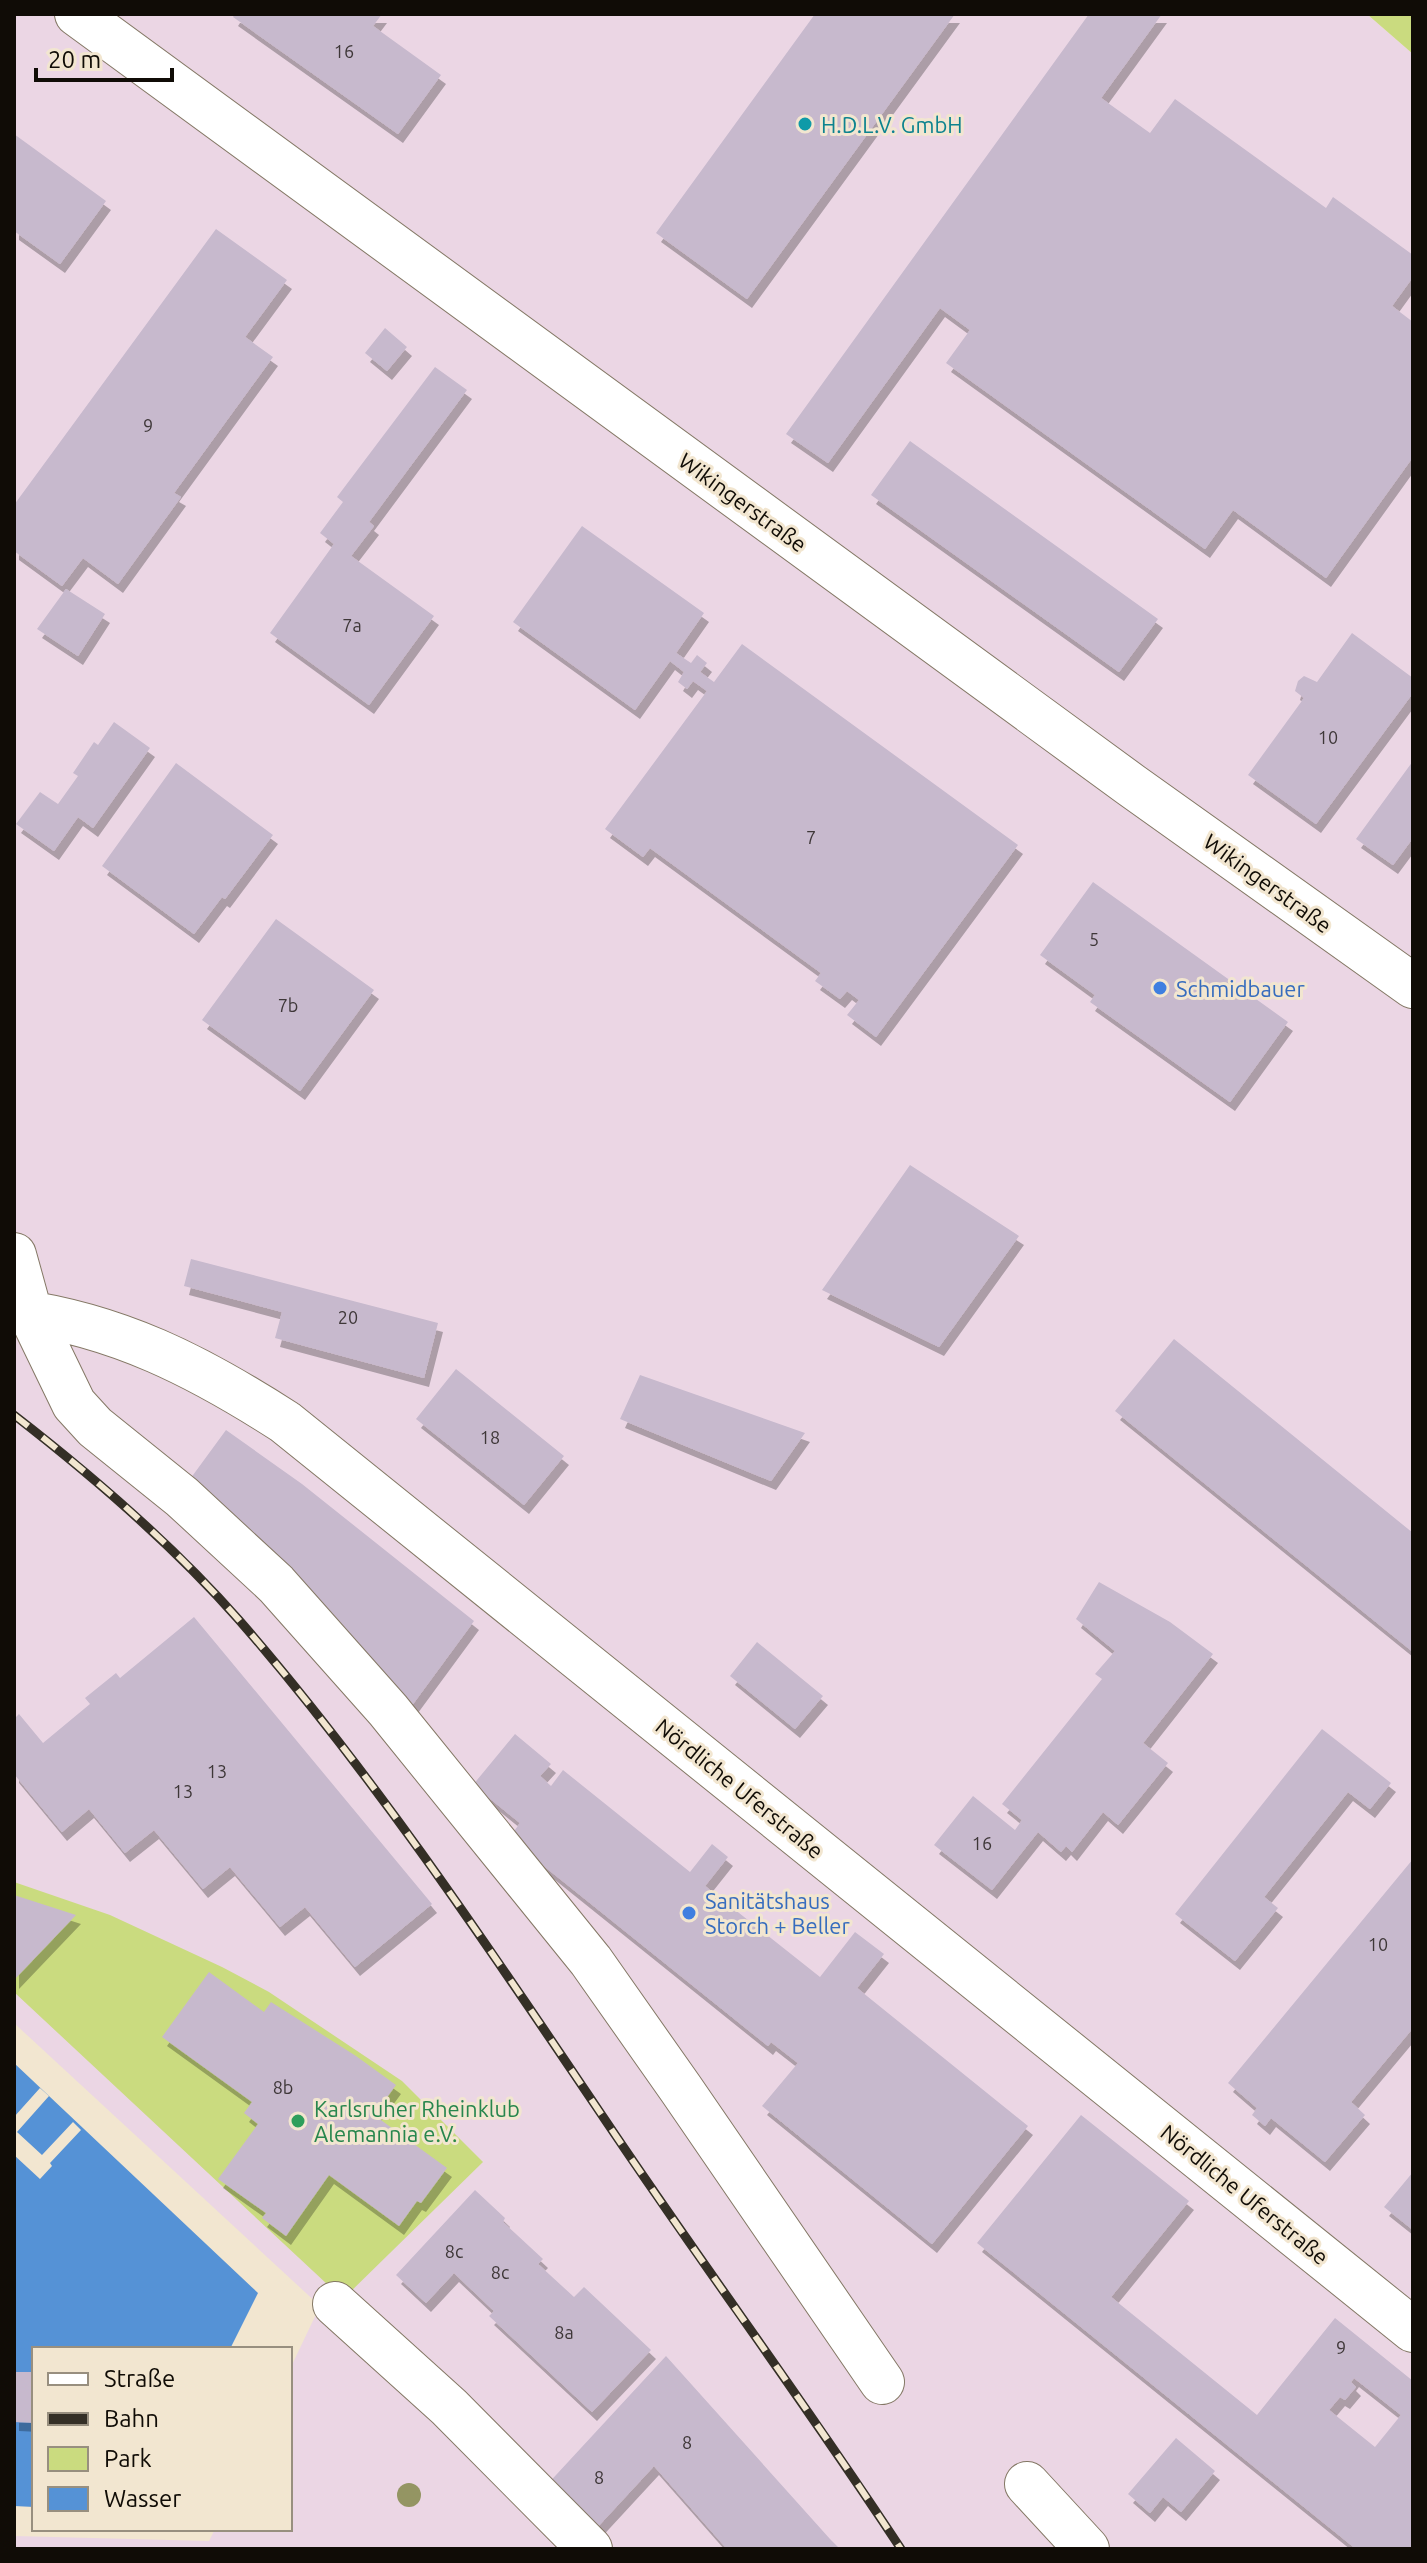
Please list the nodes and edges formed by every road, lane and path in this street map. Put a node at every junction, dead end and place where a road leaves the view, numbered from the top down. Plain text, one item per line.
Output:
1 (77, 14) edge
2 (1413, 986) edge
3 (14, 1255) edge
4 (22, 1312) edge
5 (335, 2304) dead end
6 (1413, 2330) edge
7 (882, 2382) dead end
8 (1027, 2484) dead end
9 (590, 2549) edge
10 (1087, 2549) edge

1 - 2 street, Wikingerstraße
3 - 4 street
4 - 6 street, Nördliche Uferstraße
4 - 7 street
5 - 9 street
8 - 10 street

